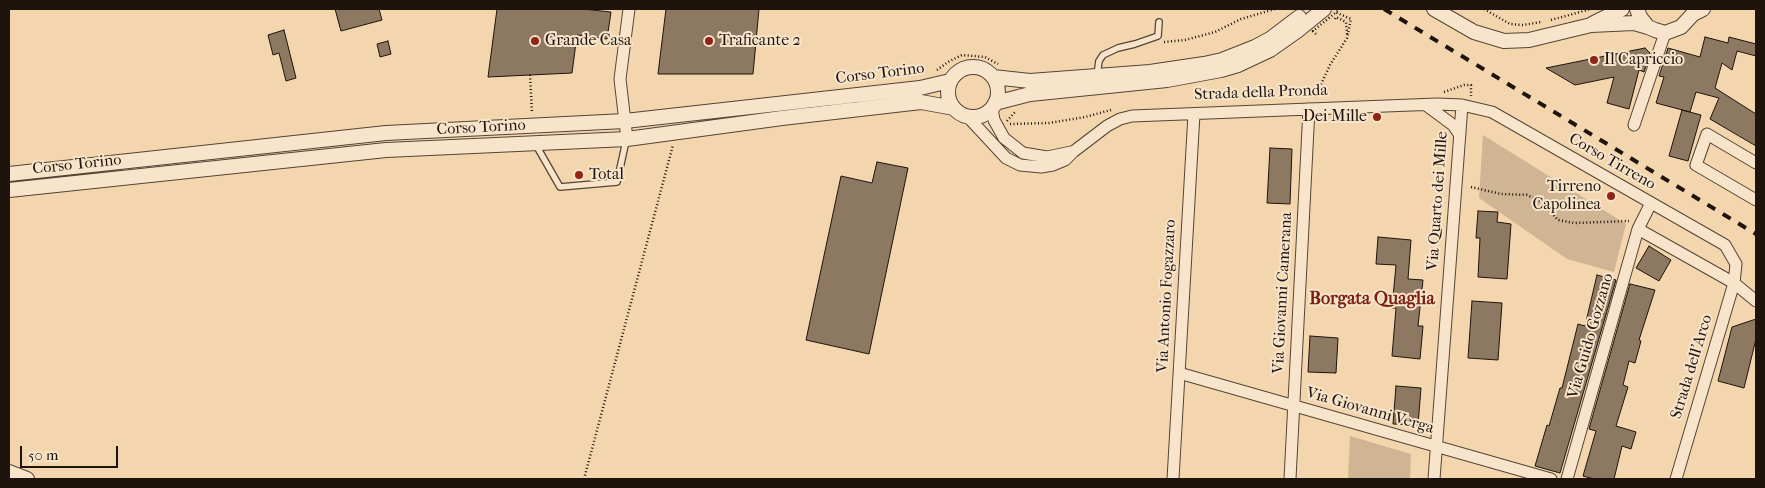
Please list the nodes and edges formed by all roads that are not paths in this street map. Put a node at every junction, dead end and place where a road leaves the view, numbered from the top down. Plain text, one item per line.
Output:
1 (629, 9) edge
2 (1622, 9) edge
3 (1637, 9) edge
4 (1329, 10) edge
5 (1438, 10) edge
6 (1697, 10) edge
7 (1306, 16) edge
8 (1159, 22) dead end
9 (1591, 25) junction
10 (1648, 27) junction
11 (1665, 33) junction
12 (993, 77) junction
13 (950, 81) junction
14 (1097, 82) junction
15 (1426, 104) junction
16 (1462, 105) junction
17 (993, 106) junction
18 (954, 108) junction
19 (1309, 109) junction
20 (1194, 114) junction
21 (967, 116) junction
22 (625, 121) junction
23 (1634, 125) dead end
24 (1460, 135) junction
25 (627, 139) junction
26 (536, 143) junction
27 (1073, 152) junction
28 (1756, 164) edge
29 (9, 174) edge
30 (9, 190) edge
31 (1756, 201) edge
32 (1651, 203) junction
33 (1634, 225) junction
34 (1736, 264) joint
35 (1734, 283) junction
36 (1756, 301) edge
37 (1179, 373) junction
38 (1294, 406) junction
39 (1436, 446) junction
40 (9, 472) edge
41 (27, 479) edge
42 (1173, 479) edge
43 (1290, 479) edge
44 (1434, 479) edge
45 (1551, 479) edge
46 (1567, 479) edge
47 (1676, 479) edge

1 - 22 street
2 - 9 street
3 - 10 street
4 - 7 street, Corso Torino
5 - 9 street
6 - 11 street
7 - 14 street, Corso Torino
8 - 14 lane
9 - 10 street
10 - 11 street
11 - 23 street
12 - 13 street, Corso Torino
12 - 14 street, Corso Torino
12 - 17 street
13 - 18 street
13 - 22 street, Corso Torino
14 - 17 street, Corso Torino
15 - 16 street, Strada della Pronda
15 - 19 street, Strada della Pronda
15 - 24 street
16 - 24 street, Via Quarto dei Mille
16 - 32 street, Corso Tirreno
17 - 21 street, Corso Torino
17 - 27 street, Strada della Pronda
18 - 21 street, Corso Torino
18 - 25 street, Corso Torino
19 - 20 street, Strada della Pronda
19 - 38 street, Via Giovanni Camerana
20 - 27 street, Strada della Pronda
20 - 37 street, Via Antonio Fogazzaro
21 - 27 street, Strada della Pronda
22 - 25 street
22 - 29 street, Corso Torino
24 - 39 street, Via Quarto dei Mille
25 - 26 street, Corso Torino
25 - 26 lane
26 - 30 street, Corso Torino
28 - 31 street
32 - 33 street, Via Guido Gozzano
32 - 34 street, Corso Tirreno
33 - 35 street
33 - 46 street, Via Guido Gozzano
34 - 35 street, Strada dell'Arco
35 - 36 street
35 - 47 street, Strada dell'Arco
37 - 38 street, Via Giovanni Verga
37 - 42 street, Via Antonio Fogazzaro
38 - 39 street, Via Giovanni Verga
38 - 43 street, Via Giovanni Camerana
39 - 44 street, Via Quarto dei Mille
39 - 45 street, Via Giovanni Verga
40 - 41 street

